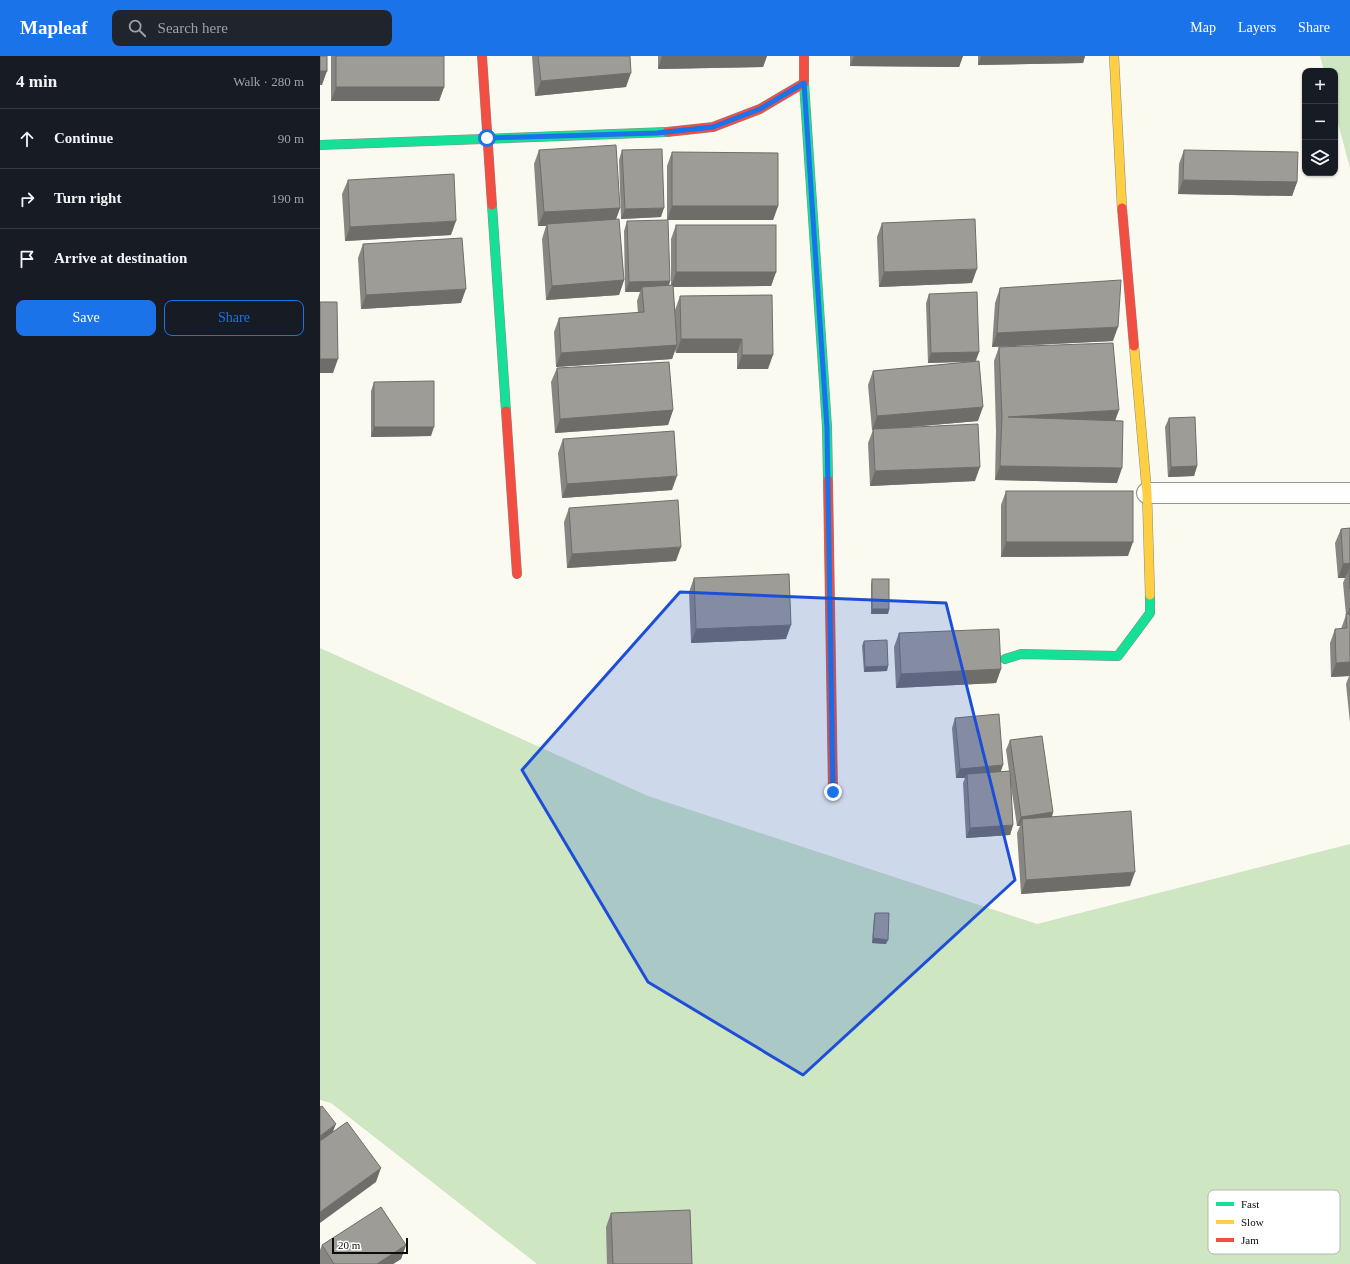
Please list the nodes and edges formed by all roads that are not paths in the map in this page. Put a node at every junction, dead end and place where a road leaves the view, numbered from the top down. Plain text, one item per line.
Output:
1 (482, 56) edge
2 (804, 56) edge
3 (1114, 56) edge
4 (804, 83) junction
5 (487, 138) junction
6 (320, 146) edge
7 (1147, 493) junction
8 (1350, 493) edge
9 (517, 574) dead end
10 (1005, 659) dead end
11 (833, 792) dead end

1 - 5 street
2 - 4 street
3 - 7 street
4 - 5 street
4 - 11 street
5 - 6 street
5 - 9 street
7 - 8 street
7 - 10 street

